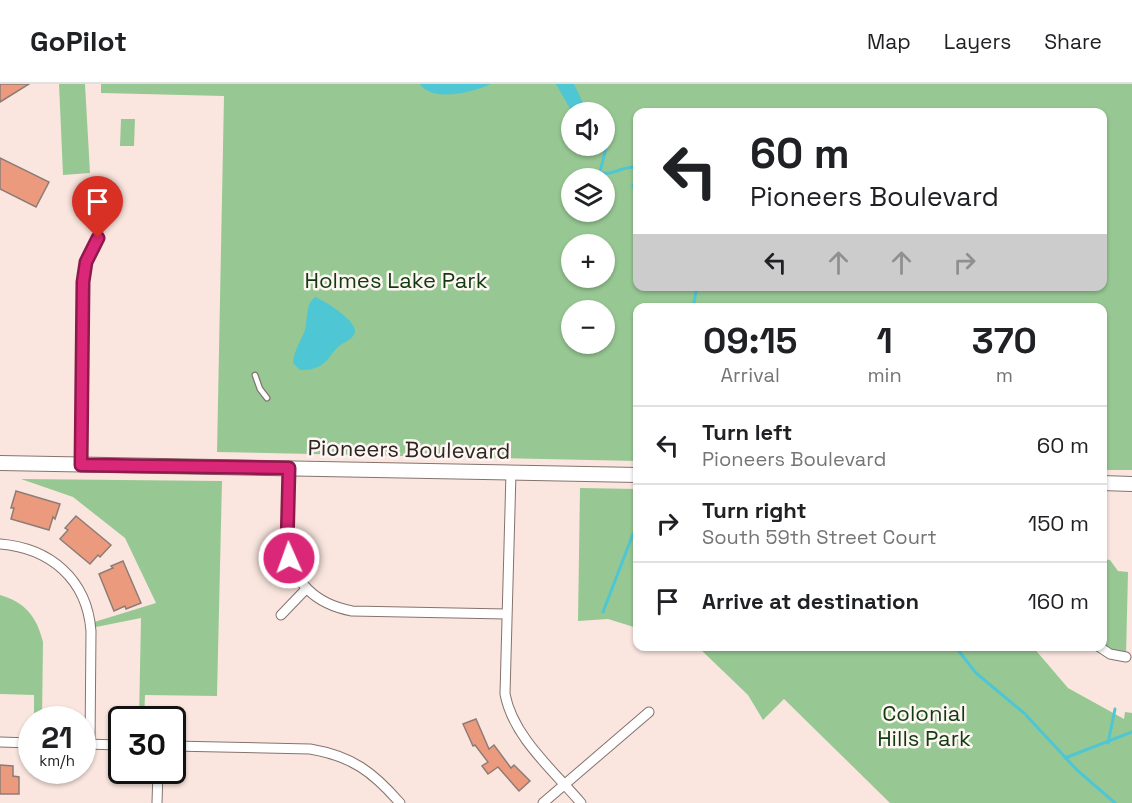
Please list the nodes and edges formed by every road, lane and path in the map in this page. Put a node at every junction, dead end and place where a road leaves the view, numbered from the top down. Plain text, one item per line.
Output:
1 (98, 238) dead end
2 (255, 375) dead end
3 (267, 398) dead end
4 (0, 463) edge
5 (81, 465) junction
6 (289, 468) junction
7 (511, 472) junction
8 (633, 475) edge
9 (1107, 483) edge
10 (1132, 484) edge
11 (0, 544) edge
12 (306, 590) junction
13 (506, 614) junction
14 (281, 615) dead end
15 (1106, 651) edge
16 (1126, 657) dead end
17 (88, 706) edge
18 (649, 711) dead end
19 (0, 742) edge
20 (18, 743) edge
21 (186, 746) edge
22 (158, 784) edge
23 (565, 784) junction
24 (157, 803) edge
25 (400, 803) edge
26 (543, 803) edge
27 (581, 803) edge

1 - 5 street
2 - 3 lane
4 - 5 main road, Pioneers Boulevard
5 - 6 main road, Pioneers Boulevard
6 - 7 main road, Pioneers Boulevard
6 - 12 street
7 - 8 main road, Pioneers Boulevard
7 - 13 street
9 - 10 main road
11 - 17 street
12 - 13 street
12 - 14 street
13 - 23 street
15 - 16 street
18 - 23 street
19 - 20 street
21 - 25 street
22 - 24 street
23 - 26 street
23 - 27 street

